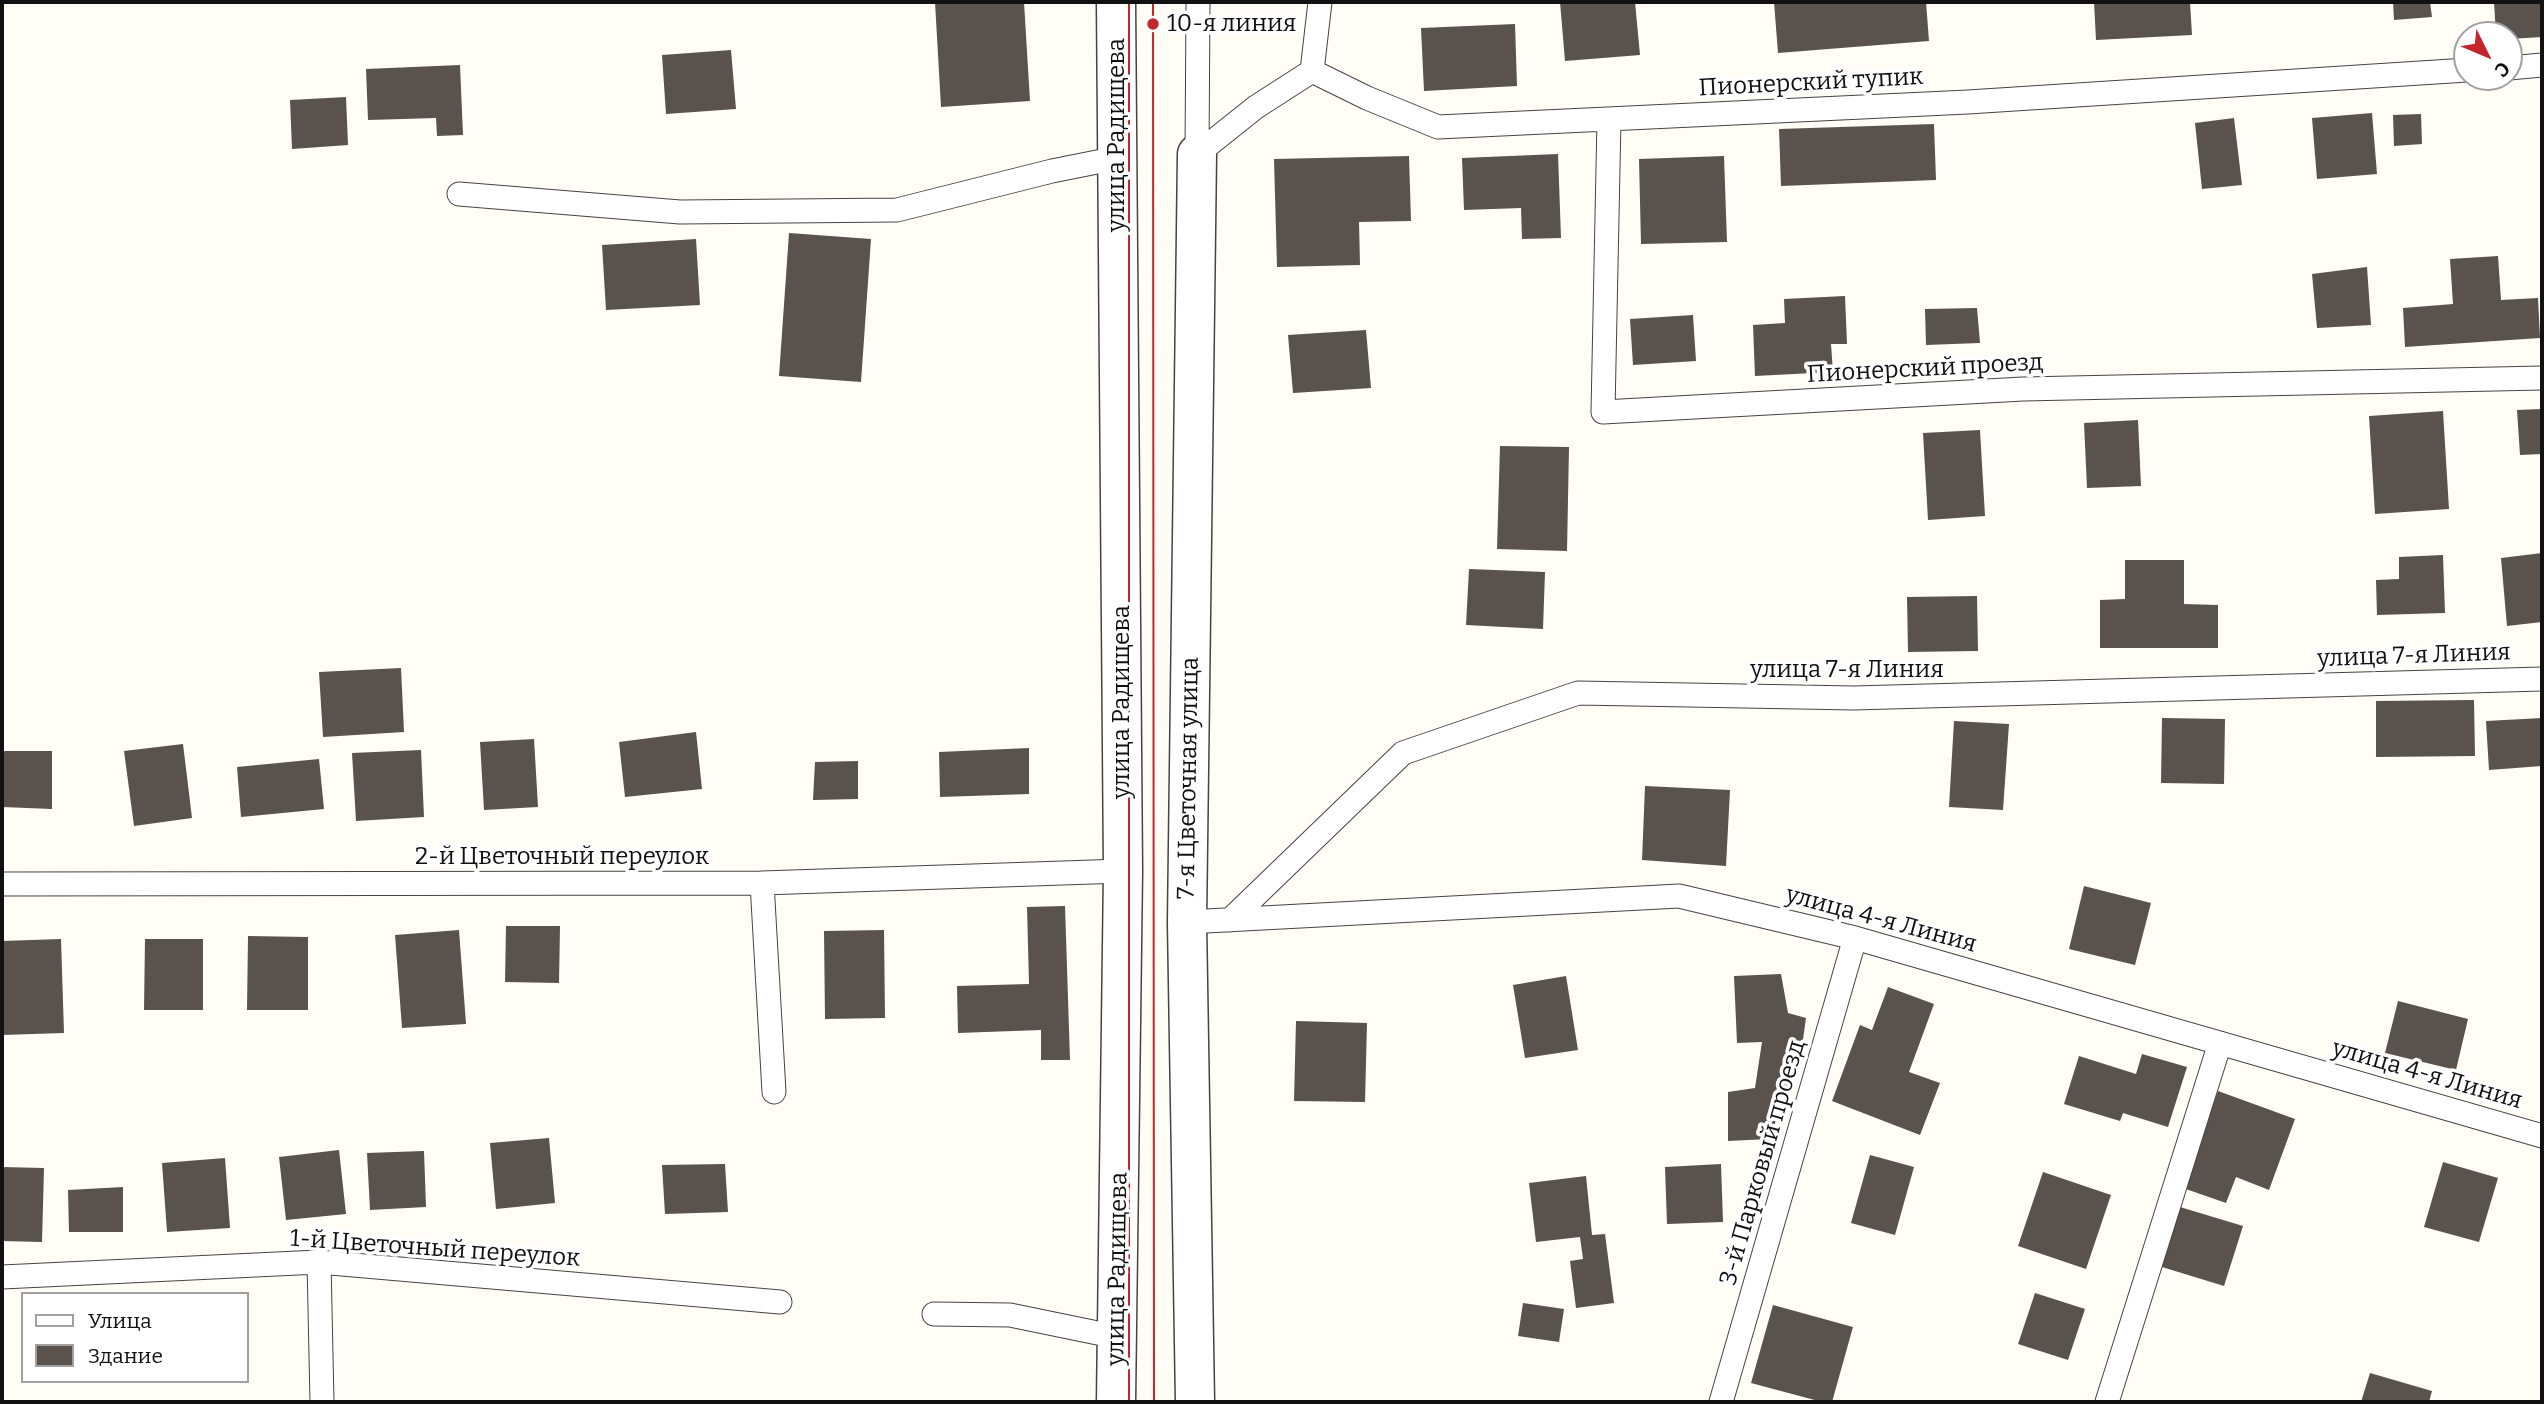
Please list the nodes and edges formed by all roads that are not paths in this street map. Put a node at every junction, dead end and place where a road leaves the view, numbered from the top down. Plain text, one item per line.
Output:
1 (1116, 2) edge
2 (1198, 2) edge
3 (1320, 2) edge
4 (2542, 65) edge
5 (2523, 67) edge
6 (1312, 71) junction
7 (2453, 71) edge
8 (1609, 119) junction
9 (1197, 154) junction
10 (1118, 158) junction
11 (458, 194) dead end
12 (2542, 378) edge
13 (2542, 679) edge
14 (1123, 871) junction
15 (762, 883) junction
16 (2, 884) edge
17 (1230, 920) junction
18 (1187, 922) junction
19 (1855, 938) junction
20 (2220, 1043) junction
21 (774, 1092) dead end
22 (2542, 1136) edge
23 (319, 1262) junction
24 (2, 1277) edge
25 (780, 1301) dead end
26 (934, 1314) dead end
27 (1117, 1337) junction
28 (322, 1402) edge
29 (1116, 1402) edge
30 (1195, 1402) edge
31 (1721, 1402) edge
32 (2107, 1402) edge

1 - 10 street, улица Радищева
2 - 9 lane
3 - 6 lane
4 - 5 lane
6 - 8 lane, Пионерский тупик
6 - 9 lane
7 - 8 lane, Пионерский тупик
8 - 12 lane, Пионерский проезд
9 - 18 street, 7-я Цветочная улица
10 - 11 lane
10 - 14 street, улица Радищева
13 - 17 lane, улица 7-я Линия
14 - 15 lane, 2-й Цветочный переулок
14 - 27 street, улица Радищева
15 - 16 lane, 2-й Цветочный переулок
15 - 21 lane
17 - 18 lane, улица 4-я Линия
17 - 19 lane, улица 4-я Линия
18 - 30 street, 7-я Цветочная улица
19 - 20 lane, улица 4-я Линия
19 - 31 lane, 3-й Парковый проезд
20 - 22 lane, улица 4-я Линия
20 - 32 lane
23 - 24 lane, 1-й Цветочный переулок
23 - 25 lane, 1-й Цветочный переулок
23 - 28 lane
26 - 27 lane
27 - 29 street, улица Радищева

